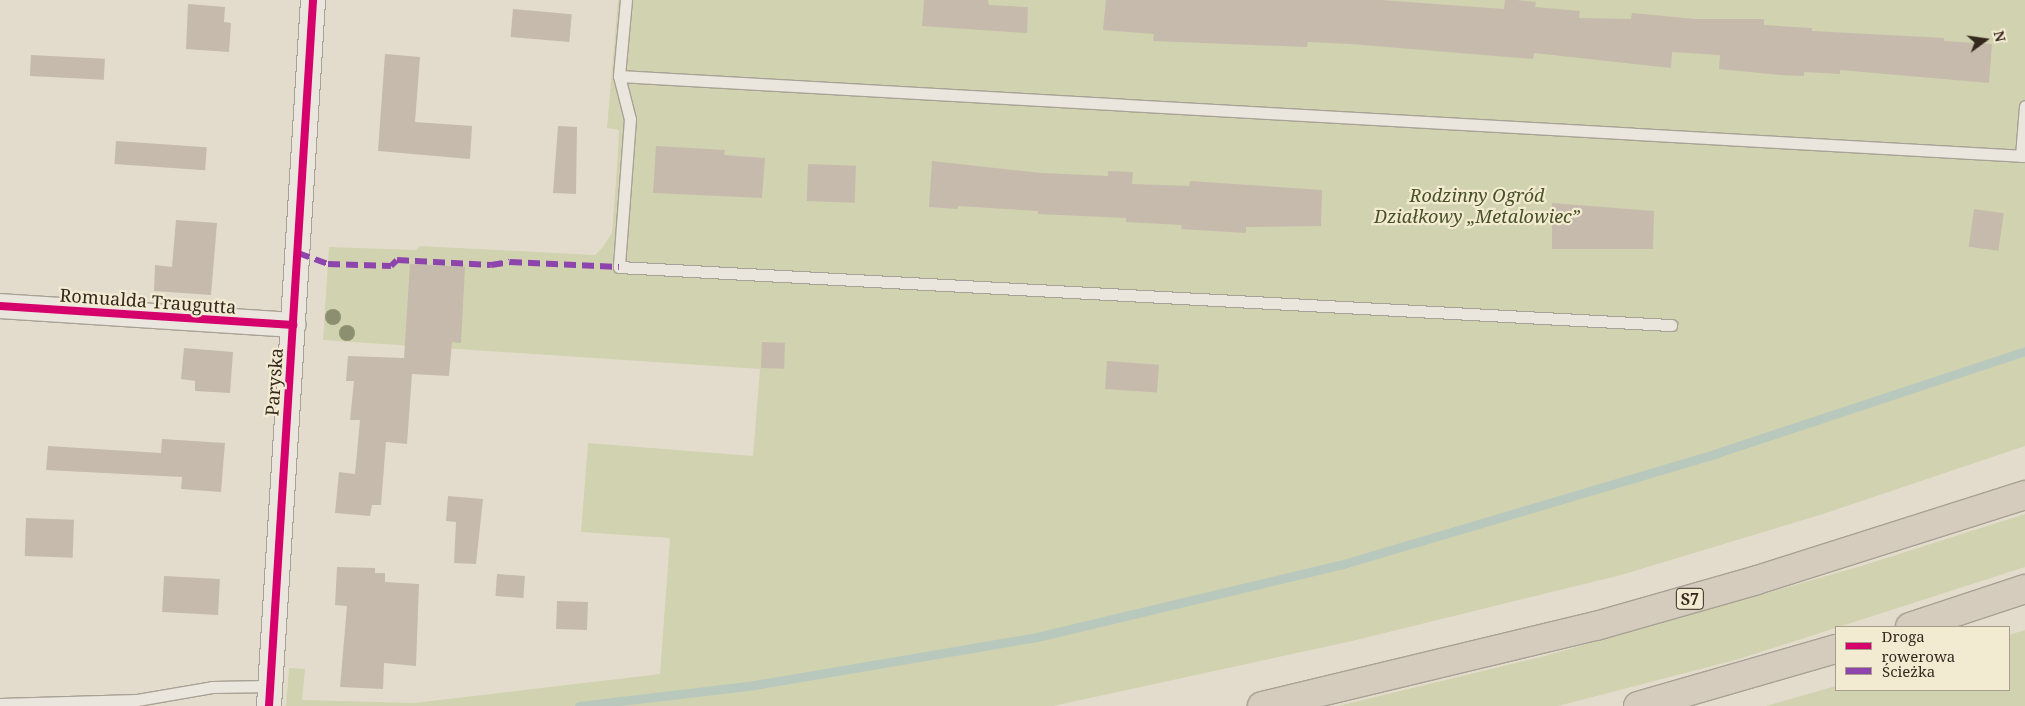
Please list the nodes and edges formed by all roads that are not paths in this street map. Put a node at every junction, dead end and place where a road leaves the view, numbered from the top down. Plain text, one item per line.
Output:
1 (313, 0) edge
2 (626, 0) edge
3 (620, 76) junction
4 (2025, 106) edge
5 (2023, 156) edge
6 (0, 306) edge
7 (293, 325) junction
8 (1671, 325) dead end
9 (2025, 494) edge
10 (2025, 589) edge
11 (1913, 626) edge
12 (1835, 649) edge
13 (270, 696) edge
14 (0, 704) edge
15 (1262, 706) edge
16 (1638, 706) edge

1 - 7 street, Paryska
2 - 3 lane
3 - 5 lane
3 - 8 lane
4 - 5 lane
6 - 7 street, Romualda Traugutta
7 - 13 street, Paryska
9 - 15 highway, S7
10 - 11 highway
12 - 16 highway
13 - 14 lane

